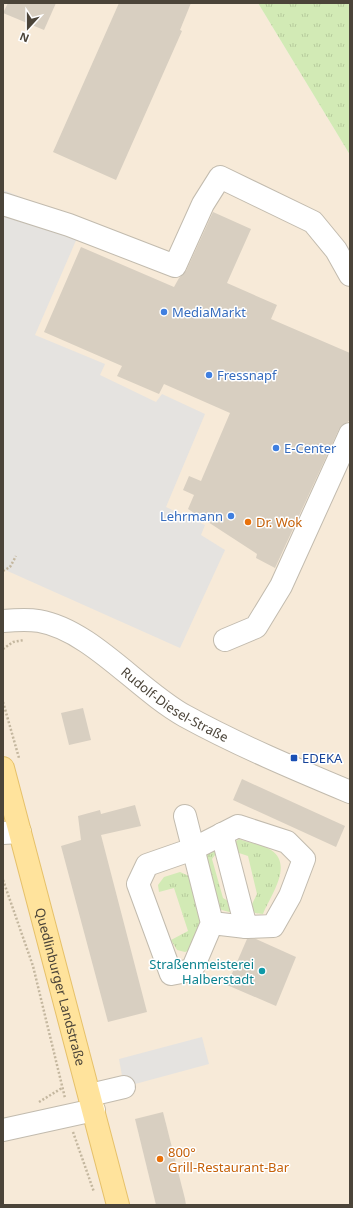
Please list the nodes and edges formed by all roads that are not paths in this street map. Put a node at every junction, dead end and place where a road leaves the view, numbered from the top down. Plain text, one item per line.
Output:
1 (3, 204) edge
2 (350, 275) edge
3 (350, 434) edge
4 (3, 621) edge
5 (225, 640) dead end
6 (3, 768) edge
7 (350, 792) edge
8 (185, 816) dead end
9 (11, 833) edge
10 (222, 834) junction
11 (193, 848) junction
12 (212, 923) junction
13 (246, 927) junction
14 (124, 1087) dead end
15 (92, 1102) junction
16 (3, 1130) edge
17 (118, 1205) edge

1 - 2 street
3 - 5 street
4 - 7 street, Rudolf-Diesel-Straße
6 - 9 main road, Quedlinburger Landstraße
8 - 11 street
9 - 15 main road, Quedlinburger Landstraße
10 - 11 street
10 - 13 street
10 - 13 street
11 - 12 street
11 - 12 street
12 - 13 street
14 - 15 street
15 - 16 street
15 - 17 main road, Quedlinburger Landstraße

